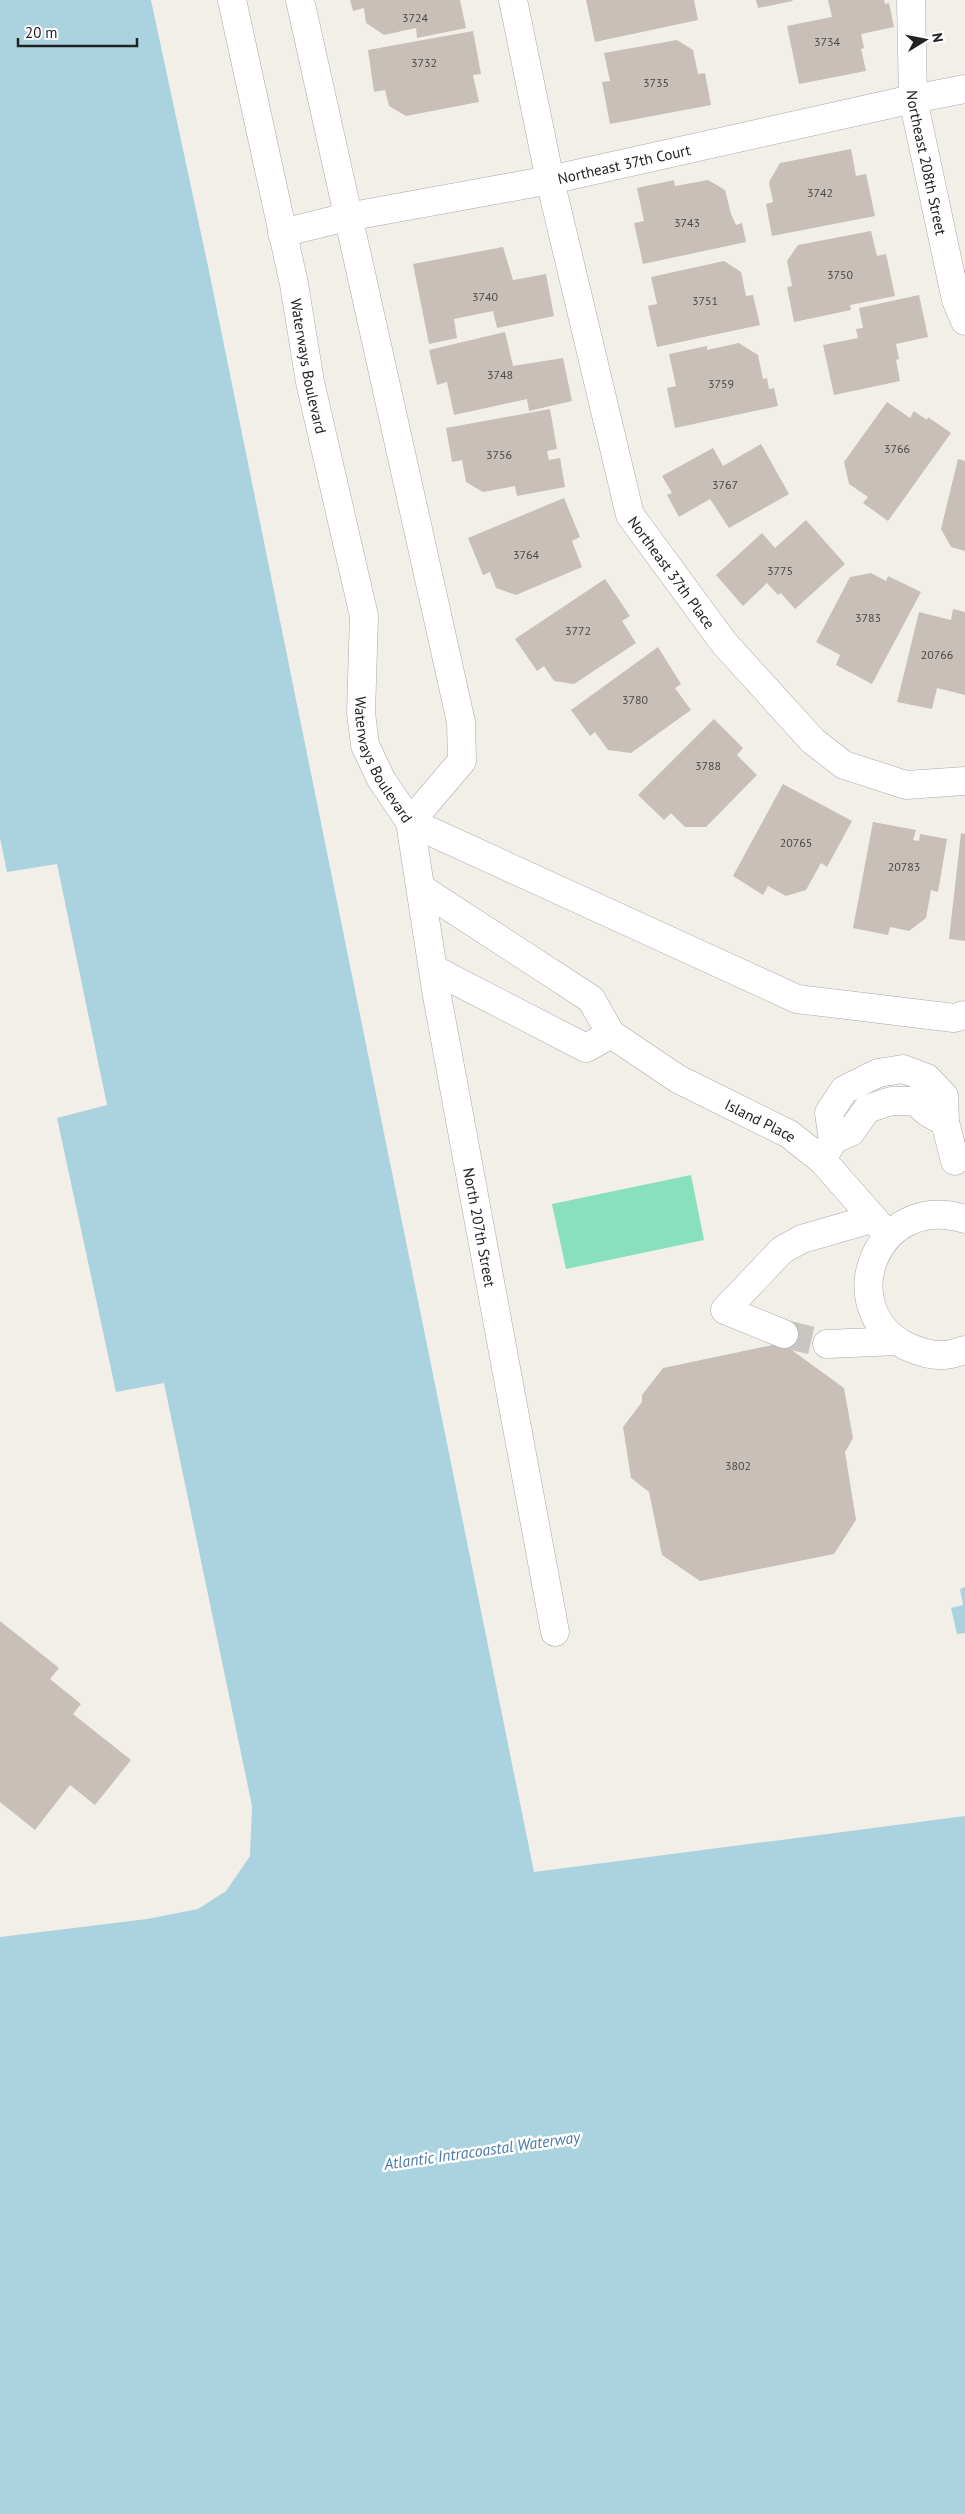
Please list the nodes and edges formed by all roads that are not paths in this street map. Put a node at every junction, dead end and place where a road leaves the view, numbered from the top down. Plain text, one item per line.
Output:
1 (232, 0) edge
2 (300, 0) edge
3 (513, 0) edge
4 (911, 0) edge
5 (965, 90) edge
6 (913, 98) junction
7 (550, 180) junction
8 (347, 217) junction
9 (282, 233) junction
10 (965, 321) edge
11 (965, 781) edge
12 (410, 822) junction
13 (422, 889) junction
14 (433, 969) junction
15 (965, 1015) edge
16 (611, 1034) junction
17 (828, 1150) junction
18 (955, 1161) dead end
19 (965, 1219) edge
20 (880, 1227) junction
21 (784, 1334) tunnel mouth
22 (898, 1342) junction
23 (827, 1344) tunnel mouth
24 (965, 1350) edge
25 (555, 1632) dead end

1 - 9 street, Waterways Boulevard
2 - 8 street, Waterways Boulevard
3 - 7 street, Northeast 37th Place
4 - 6 street, Northeast 208th Street
5 - 6 street, Northeast 37th Court
6 - 7 street, Northeast 37th Court
6 - 10 street, Northeast 208th Street
7 - 8 street, Northeast 37th Court
7 - 11 street, Northeast 37th Place
8 - 9 street, Northeast 37th Court
8 - 12 street, Waterways Boulevard
9 - 12 street, Waterways Boulevard
12 - 13 street, North 207th Street
12 - 15 street
13 - 14 street, North 207th Street
13 - 16 street, Island Place
14 - 16 street
14 - 25 street, North 207th Street
16 - 17 street, Island Place
17 - 18 street
17 - 20 street, Island Place
19 - 20 street
20 - 21 street
20 - 22 street
22 - 23 street
22 - 24 street

